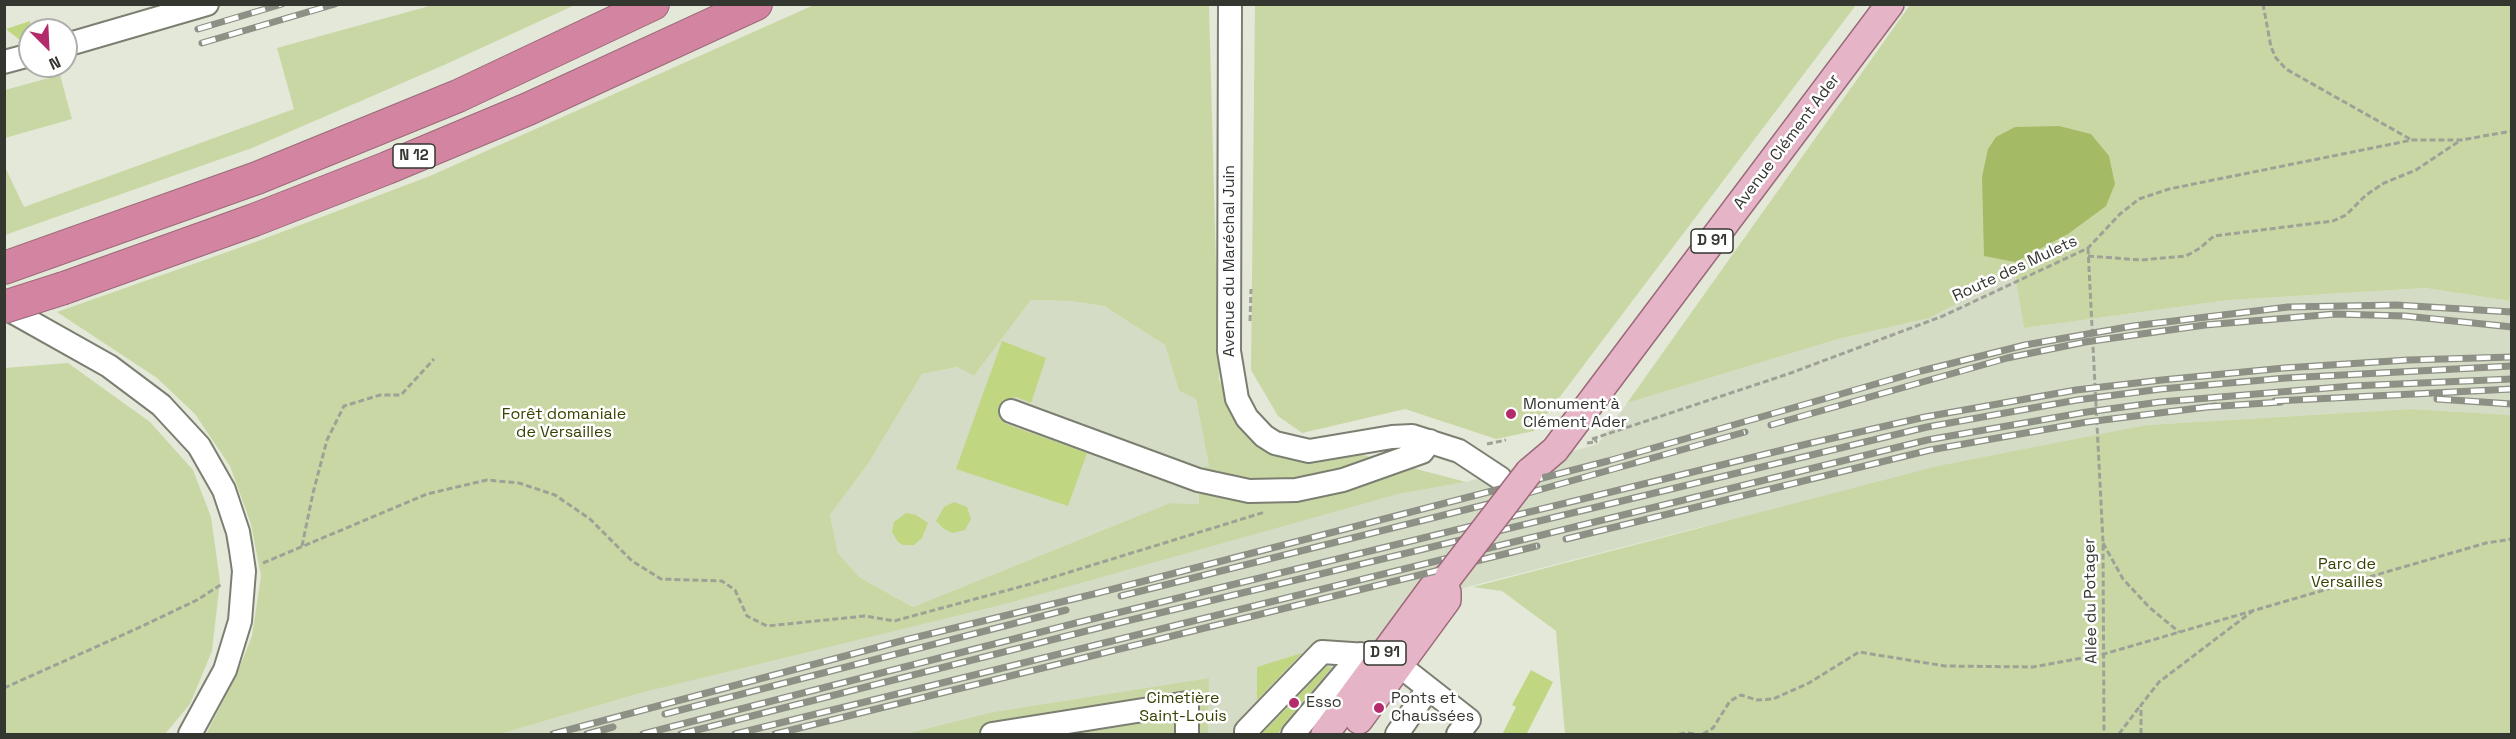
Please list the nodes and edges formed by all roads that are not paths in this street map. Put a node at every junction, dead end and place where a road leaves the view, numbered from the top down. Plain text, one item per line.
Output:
1 (207, 4) edge
2 (653, 4) edge
3 (756, 4) edge
4 (1230, 4) edge
5 (1871, 4) edge
6 (1890, 4) edge
7 (78, 42) edge
8 (11, 265) edge
9 (4, 307) edge
10 (1011, 411) dead end
11 (1430, 441) junction
12 (1529, 472) junction
13 (1500, 478) dead end
14 (1382, 657) junction
15 (1428, 689) junction
16 (1083, 726) edge
17 (190, 735) edge
18 (992, 735) edge
19 (1187, 735) edge
20 (1246, 735) edge
21 (1293, 735) edge
22 (1325, 735) edge
23 (1347, 735) edge
24 (1397, 735) edge
25 (1458, 735) edge

1 - 7 street
2 - 8 highway, N 12
3 - 9 highway, N 12, bridge
4 - 11 street, Avenue du Maréchal Juin
5 - 12 main road, Avenue Clément Ader / D 91
6 - 12 main road, Avenue Clément Ader / D 91
9 - 17 street
10 - 11 street
11 - 13 street, Avenue du Maréchal Juin
12 - 14 main road, D 91, bridge
14 - 15 street
14 - 20 street
14 - 21 street
14 - 22 main road, D 91
14 - 23 main road, D 91
15 - 24 street
15 - 25 street
16 - 18 street
16 - 19 street

